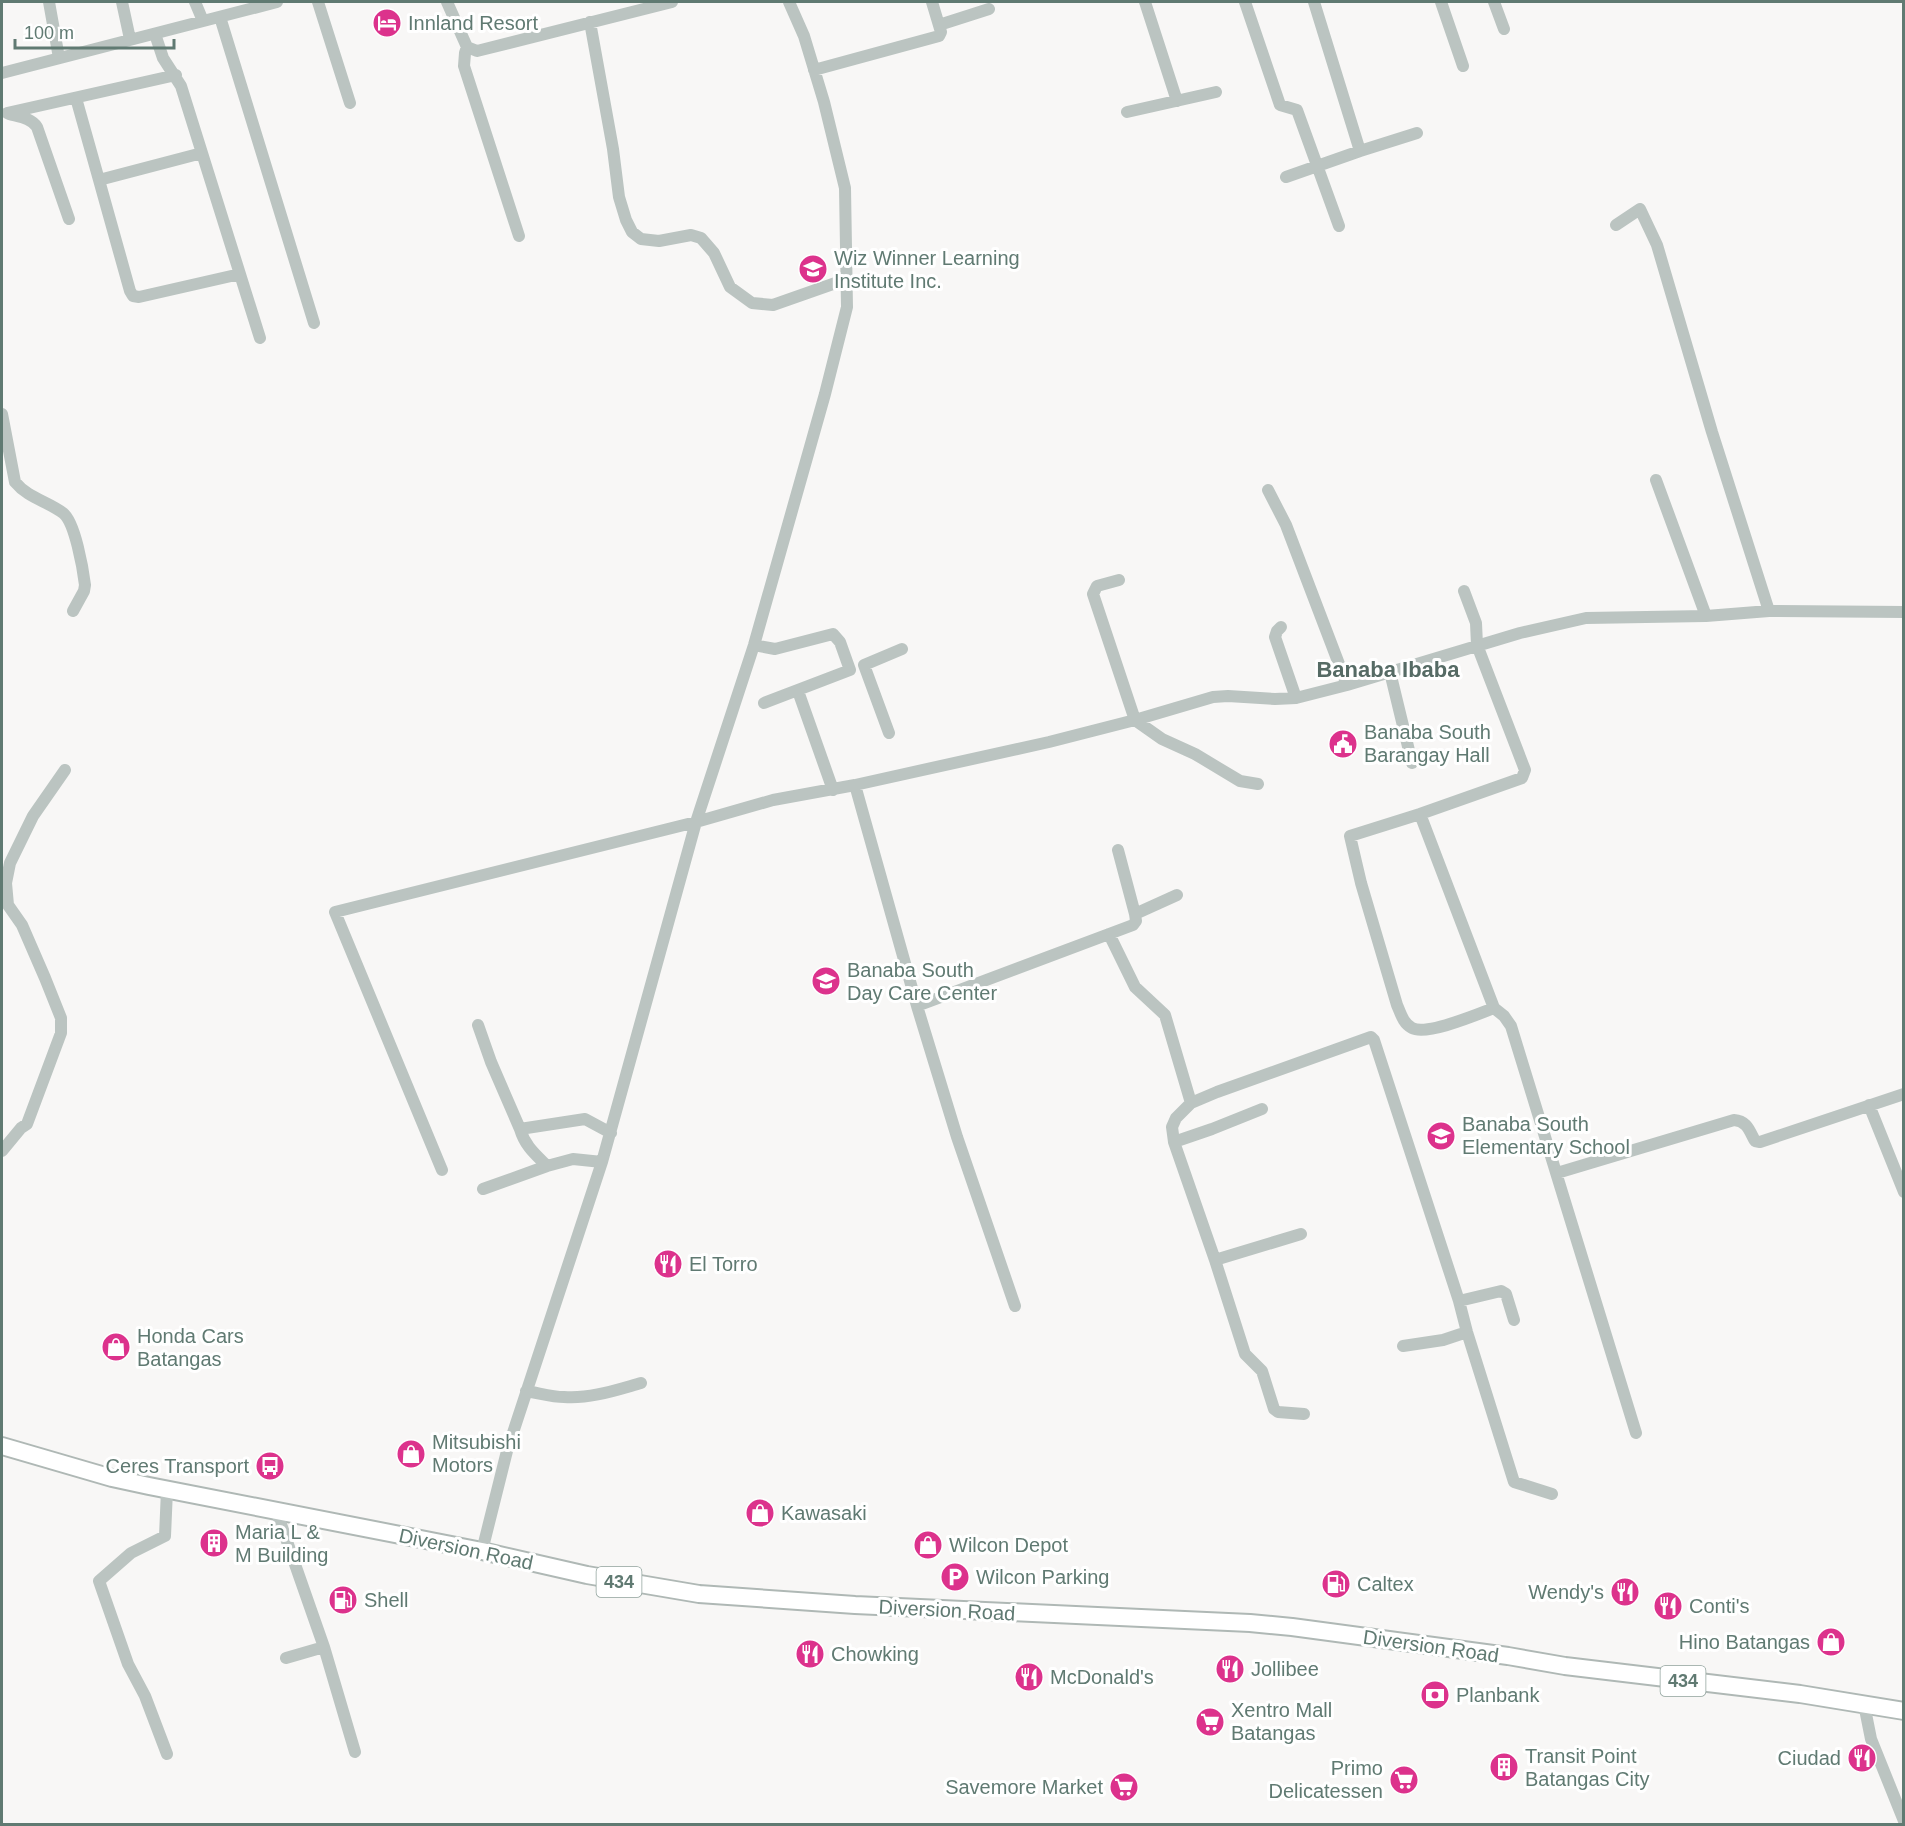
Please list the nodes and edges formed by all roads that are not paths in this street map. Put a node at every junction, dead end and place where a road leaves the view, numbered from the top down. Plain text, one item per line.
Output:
1 (49, 2) edge
2 (122, 2) edge
3 (195, 2) edge
4 (277, 2) edge
5 (318, 2) edge
6 (447, 2) edge
7 (672, 2) edge
8 (789, 2) edge
9 (932, 2) edge
10 (1145, 2) edge
11 (1245, 2) edge
12 (1314, 2) edge
13 (1441, 2) edge
14 (1494, 2) edge
15 (253, 5) edge
16 (989, 9) dead end
17 (220, 17) junction
18 (203, 21) junction
19 (590, 22) junction
20 (939, 25) junction
21 (1504, 29) dead end
22 (155, 34) junction
23 (130, 39) junction
24 (467, 47) junction
25 (59, 58) junction
26 (1463, 66) dead end
27 (814, 70) junction
28 (2, 73) edge
29 (176, 75) junction
30 (1216, 92) dead end
31 (76, 98) junction
32 (1177, 101) junction
33 (351, 103) dead end
34 (4, 111) edge
35 (1127, 112) dead end
36 (1417, 133) dead end
37 (1360, 151) junction
38 (202, 153) junction
39 (1318, 166) junction
40 (1286, 177) dead end
41 (99, 180) junction
42 (69, 219) dead end
43 (1616, 225) dead end
44 (1339, 226) dead end
45 (519, 236) dead end
46 (240, 274) junction
47 (848, 279) junction
48 (314, 323) dead end
49 (260, 338) dead end
50 (2, 414) edge
51 (1656, 480) dead end
52 (1268, 490) dead end
53 (1119, 580) dead end
54 (1464, 591) dead end
55 (73, 611) dead end
56 (1768, 611) junction
57 (1904, 612) edge
58 (1706, 616) junction
59 (1281, 627) dead end
60 (754, 645) junction
61 (1478, 645) junction
62 (902, 649) dead end
63 (864, 665) junction
64 (850, 670) junction
65 (1390, 672) junction
66 (1347, 685) junction
67 (798, 691) junction
68 (1296, 698) junction
69 (764, 703) dead end
70 (1135, 720) junction
71 (890, 733) dead end
72 (1412, 763) dead end
73 (65, 770) dead end
74 (1258, 784) dead end
75 (855, 785) junction
76 (833, 790) junction
77 (1420, 814) junction
78 (696, 822) junction
79 (1118, 850) dead end
80 (1177, 895) dead end
81 (1135, 914) junction
82 (1109, 934) junction
83 (917, 1006) junction
84 (1494, 1008) junction
85 (478, 1025) dead end
86 (1904, 1094) edge
87 (1191, 1103) junction
88 (1869, 1105) junction
89 (1262, 1109) dead end
90 (21, 1128) junction
91 (520, 1129) junction
92 (611, 1133) junction
93 (2, 1134) edge
94 (1174, 1142) junction
95 (2, 1151) edge
96 (602, 1162) junction
97 (547, 1166) junction
98 (442, 1170) dead end
99 (1557, 1173) junction
100 (483, 1189) dead end
101 (1904, 1192) edge
102 (1301, 1234) dead end
103 (1215, 1260) junction
104 (1459, 1301) junction
105 (1015, 1306) dead end
106 (1514, 1320) dead end
107 (1467, 1332) junction
108 (1403, 1347) dead end
109 (641, 1383) dead end
110 (526, 1391) junction
111 (1304, 1414) dead end
112 (1636, 1433) dead end
113 (2, 1446) edge
114 (167, 1490) junction
115 (1552, 1494) dead end
116 (276, 1510) junction
117 (482, 1551) junction
118 (324, 1647) junction
119 (286, 1658) dead end
120 (1864, 1704) junction
121 (1904, 1711) edge
122 (355, 1752) dead end
123 (167, 1755) dead end
124 (1904, 1821) edge

1 - 25 street
2 - 23 street
3 - 18 street
4 - 15 street
5 - 33 street
6 - 24 street
7 - 19 street
8 - 27 street
9 - 20 street
10 - 32 street
11 - 39 street
12 - 37 street
13 - 26 street
14 - 21 street
15 - 17 street
16 - 20 street
17 - 18 street
17 - 48 street
18 - 22 street
19 - 24 street
19 - 47 street
20 - 27 street
22 - 23 street
22 - 29 street
23 - 25 street
24 - 45 street
25 - 28 street
27 - 47 street
29 - 31 street
29 - 38 street
30 - 32 street
31 - 34 street
31 - 41 street
32 - 35 street
34 - 42 street
36 - 37 street
37 - 39 street
38 - 41 street
38 - 46 street
39 - 40 street
39 - 44 street
41 - 46 street
43 - 56 street
46 - 49 street
47 - 60 street
50 - 55 street
51 - 58 street
52 - 66 street
53 - 70 street
54 - 61 street
56 - 57 street
56 - 58 street
58 - 61 street
59 - 68 street
60 - 64 street
60 - 78 street
61 - 65 street
61 - 77 street
62 - 63 street
63 - 64 street
63 - 71 street
64 - 67 street
65 - 66 street
65 - 72 street
66 - 68 street
67 - 69 street
67 - 76 street
68 - 70 street
70 - 74 street
70 - 75 street
73 - 90 street
75 - 76 street
75 - 83 street
76 - 78 street
77 - 84 street
77 - 84 street
78 - 92 street
78 - 98 street
79 - 81 street
80 - 81 street
81 - 82 street
82 - 83 street
82 - 87 street
83 - 105 street
84 - 99 street
85 - 91 street
86 - 88 street
87 - 94 street
87 - 104 street
88 - 99 street
88 - 101 street
89 - 94 street
90 - 93 street
90 - 95 street
91 - 92 street
91 - 97 street
92 - 96 street
94 - 103 street
96 - 97 street
96 - 110 street
97 - 100 street
99 - 112 street
102 - 103 street
103 - 111 street
104 - 106 street
104 - 107 street
107 - 108 street
107 - 115 street
109 - 110 street
110 - 117 street
113 - 114 highway, Diversion Road / 434
114 - 116 highway, Diversion Road / 434
114 - 123 street
116 - 117 highway, Diversion Road / 434
116 - 118 street
117 - 120 highway, Diversion Road / 434
118 - 119 street
118 - 122 street
120 - 121 highway, Diversion Road / 434
120 - 124 street

